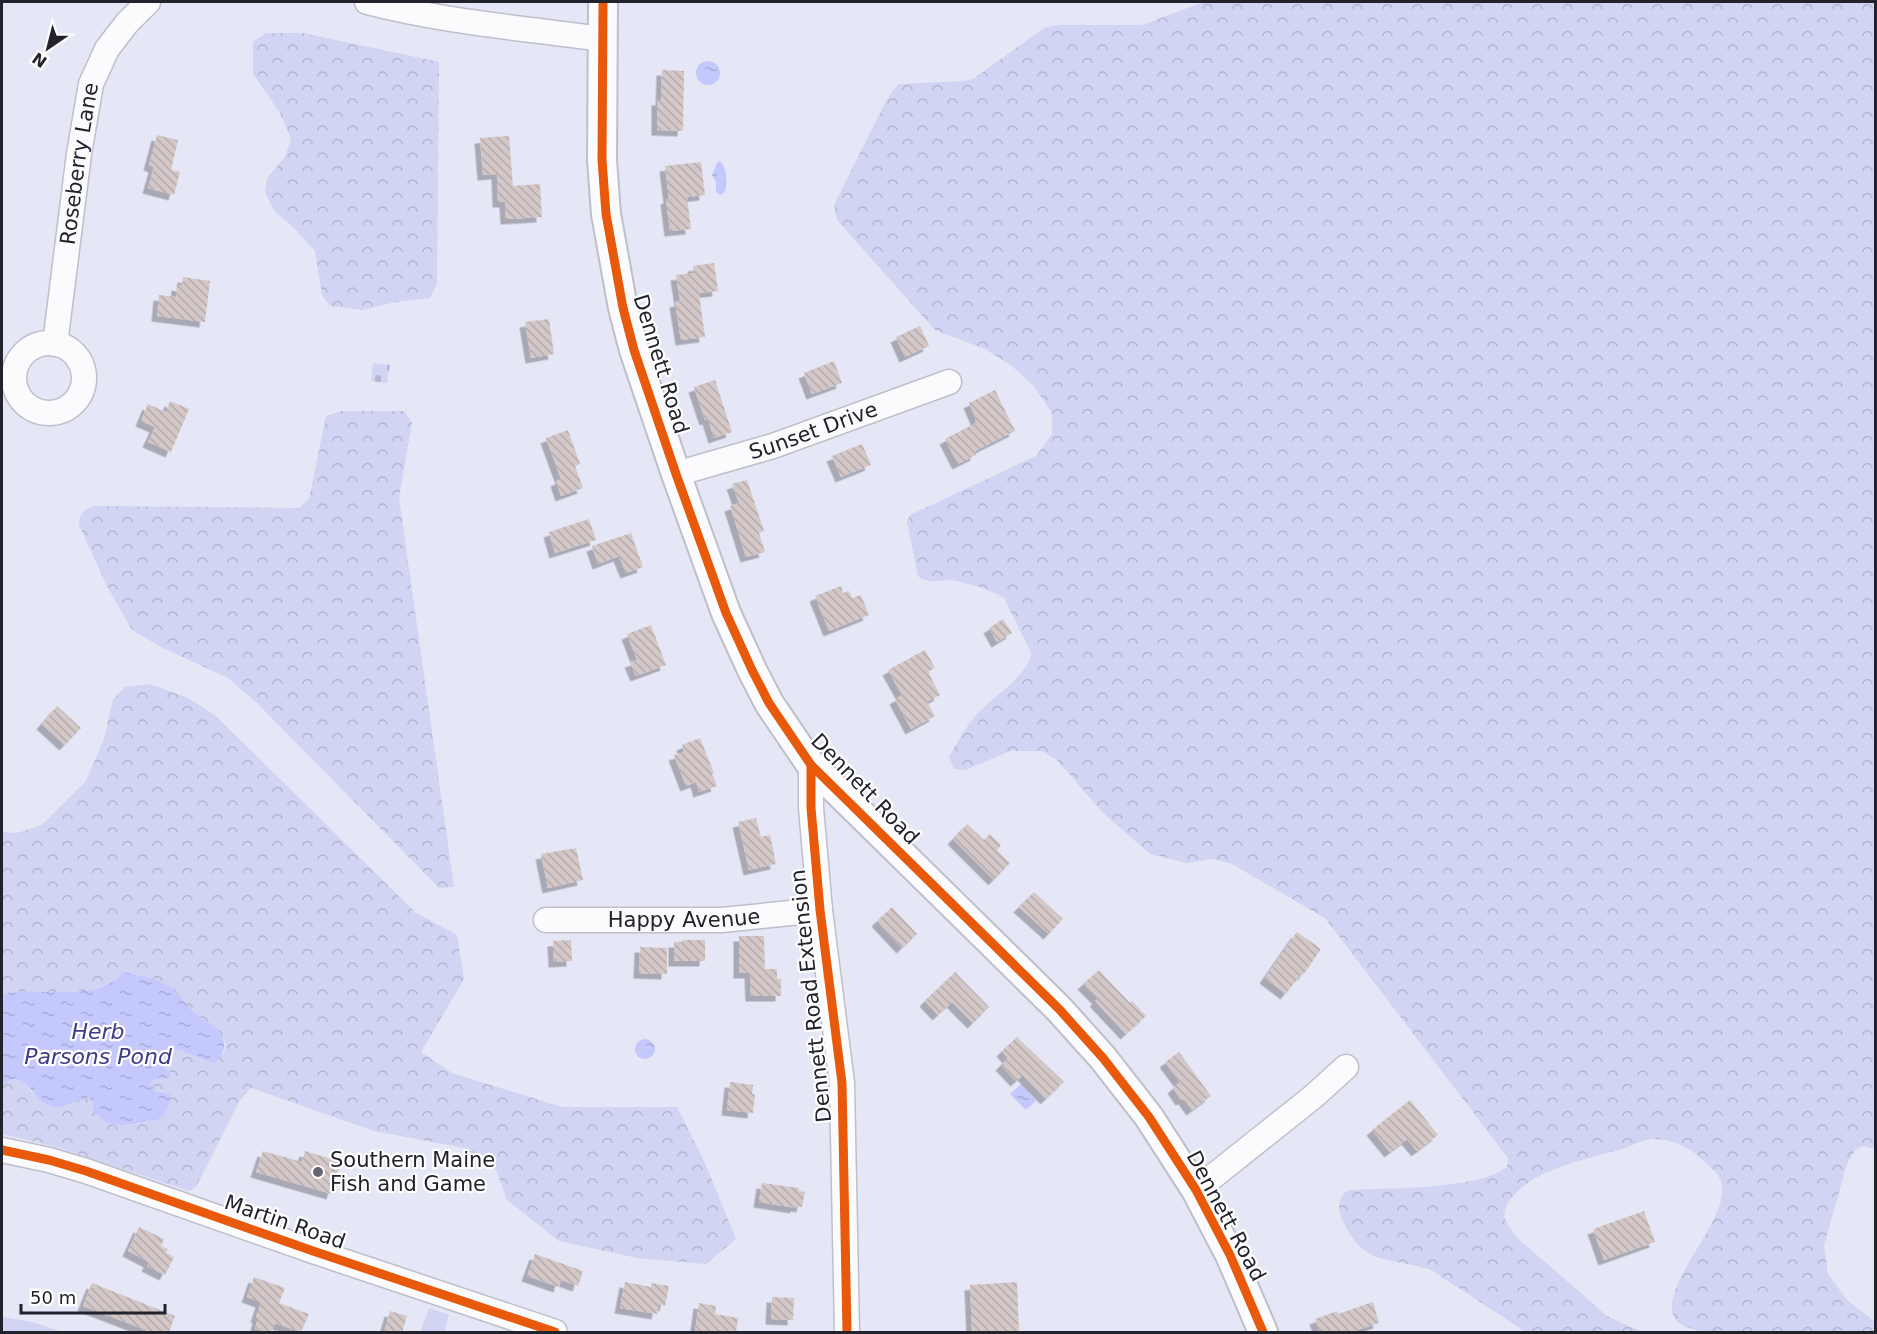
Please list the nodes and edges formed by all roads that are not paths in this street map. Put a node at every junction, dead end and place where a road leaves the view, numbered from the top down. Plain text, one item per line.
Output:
1 (148, 2) edge
2 (367, 2) edge
3 (603, 2) edge
4 (602, 39) junction
5 (55, 344) dead end
6 (949, 381) dead end
7 (676, 474) junction
8 (811, 765) junction
9 (820, 910) junction
10 (546, 920) dead end
11 (1346, 1067) dead end
12 (2, 1150) edge
13 (1196, 1190) junction
14 (555, 1332) edge
15 (847, 1332) edge
16 (1263, 1332) edge

1 - 5 street, Roseberry Lane
2 - 4 street
3 - 4 street, Dennett Road
4 - 7 street, Dennett Road
6 - 7 street, Sunset Drive
7 - 8 street, Dennett Road
8 - 9 street, Dennett Road Extension
8 - 13 street, Dennett Road
9 - 10 street, Happy Avenue
9 - 15 street, Dennett Road Extension
11 - 13 street
12 - 14 street, Martin Road
13 - 16 street, Dennett Road

